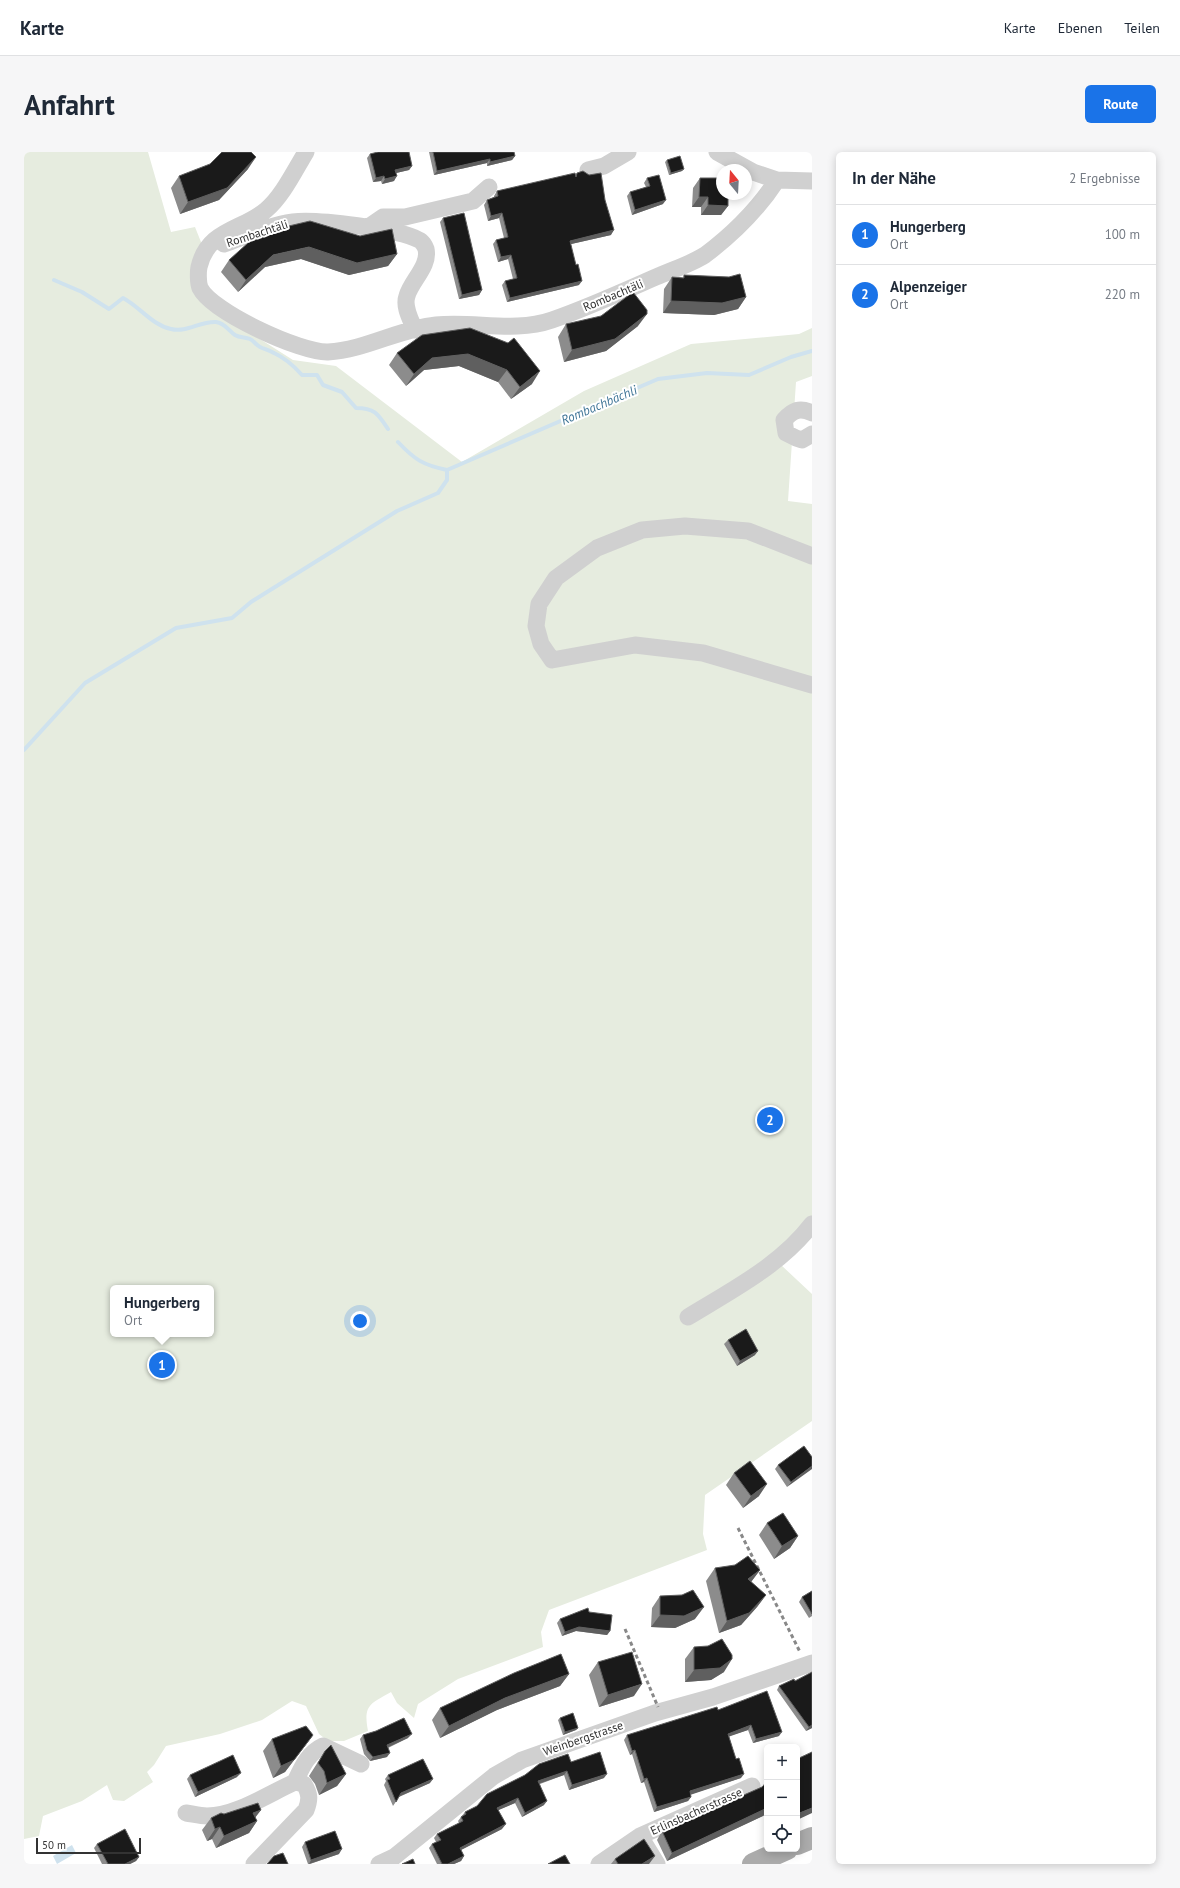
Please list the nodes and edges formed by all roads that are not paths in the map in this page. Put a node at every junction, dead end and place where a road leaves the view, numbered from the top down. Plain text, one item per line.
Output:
1 (306, 152) edge
2 (628, 152) edge
3 (717, 152) edge
4 (588, 170) dead end
5 (777, 180) junction
6 (812, 181) edge
7 (489, 187) dead end
8 (367, 228) junction
9 (210, 244) junction
10 (415, 330) junction
11 (812, 414) edge
12 (812, 434) edge
13 (812, 556) edge
14 (812, 685) edge
15 (812, 1224) edge
16 (688, 1317) dead end
17 (812, 1663) edge
18 (361, 1764) dead end
19 (295, 1782) junction
20 (752, 1786) dead end
21 (186, 1813) dead end
22 (640, 1836) junction
23 (812, 1838) edge
24 (800, 1843) edge
25 (780, 1852) edge
26 (254, 1864) edge
27 (379, 1864) edge
28 (588, 1864) edge
29 (595, 1864) edge
30 (599, 1864) edge
31 (657, 1864) edge
32 (753, 1864) edge

1 - 9 street, Rombachtäli
2 - 4 street
3 - 5 street
5 - 6 street
5 - 10 street, Rombachtäli
7 - 8 street
8 - 9 street, Rombachtäli
8 - 10 street, Rombachtäli
9 - 10 street, Rombachtäli
11 - 12 street
13 - 14 street
15 - 16 street
17 - 27 street, Weinbergstrasse
18 - 19 street
19 - 21 street
19 - 26 street
20 - 22 street, Erlinsbacherstrasse
22 - 30 street, Erlinsbacherstrasse
22 - 31 street, Erlinsbacherstrasse
23 - 24 main road
25 - 32 main road
28 - 29 street

